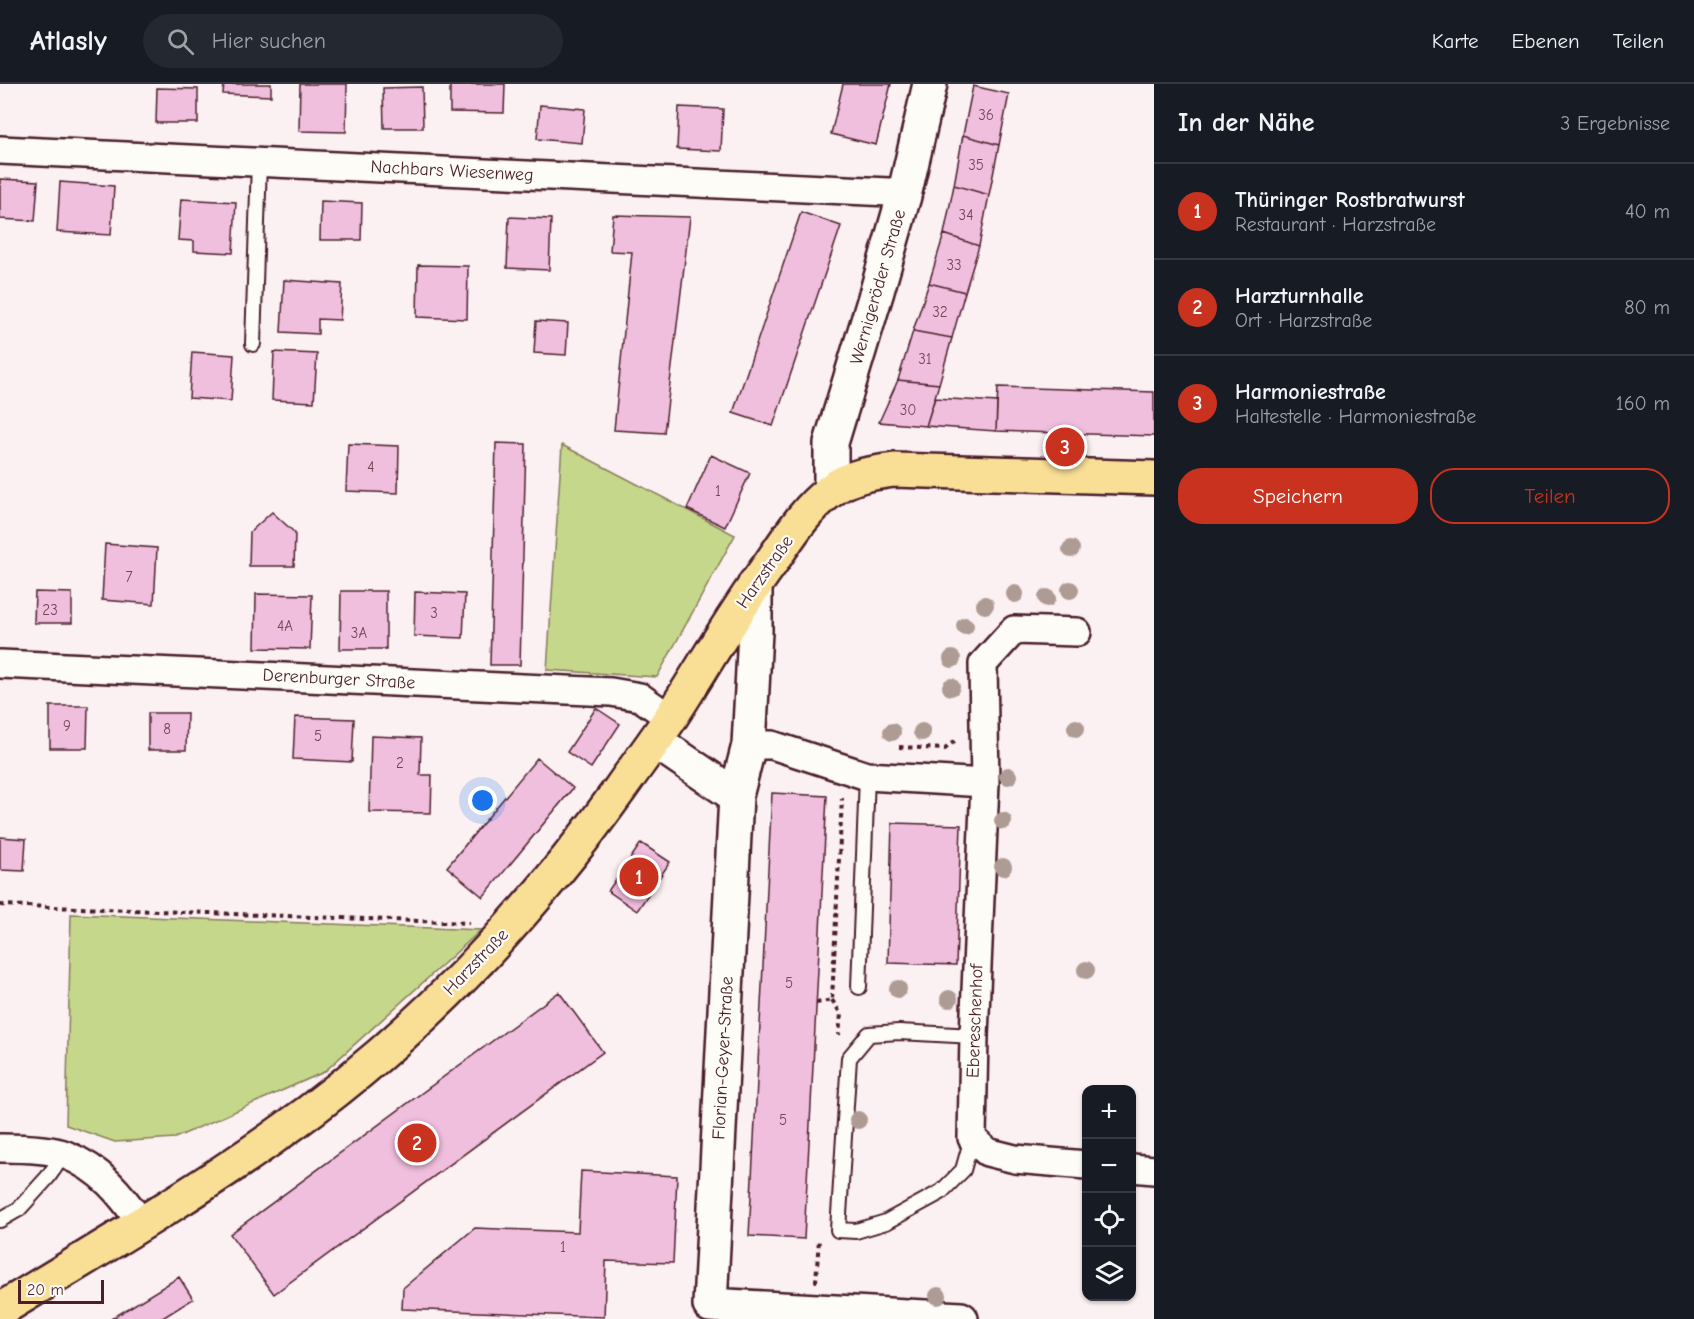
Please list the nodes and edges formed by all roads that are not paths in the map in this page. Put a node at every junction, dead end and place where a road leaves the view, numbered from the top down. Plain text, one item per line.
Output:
1 (930, 84) edge
2 (0, 150) edge
3 (259, 162) junction
4 (904, 196) junction
5 (253, 344) dead end
6 (1154, 478) edge
7 (831, 490) junction
8 (755, 584) junction
9 (1077, 632) dead end
10 (0, 664) edge
11 (662, 729) junction
12 (749, 745) junction
13 (867, 776) junction
14 (985, 783) junction
15 (736, 796) junction
16 (859, 987) dead end
17 (974, 1036) junction
18 (972, 1138) junction
19 (0, 1148) edge
20 (64, 1154) junction
21 (1082, 1165) edge
22 (1136, 1168) edge
23 (1154, 1170) edge
24 (0, 1220) edge
25 (141, 1223) junction
26 (0, 1310) edge
27 (710, 1312) edge
28 (961, 1319) edge

1 - 4 street, Wernigeröder Straße
2 - 3 street, Nachbars Wiesenweg
3 - 4 street, Nachbars Wiesenweg
3 - 5 lane
4 - 7 street, Wernigeröder Straße
6 - 7 main road, Harzstraße
7 - 8 main road, Harzstraße
8 - 11 main road, Harzstraße
8 - 12 street, Florian-Geyer-Straße
9 - 14 street, Ebereschenhof
10 - 11 street, Derenburger Straße
11 - 15 street
11 - 25 main road, Harzstraße
12 - 13 street
12 - 15 street, Florian-Geyer-Straße
13 - 14 street
13 - 16 lane
14 - 17 street, Ebereschenhof
15 - 27 street, Florian-Geyer-Straße
17 - 18 street, Ebereschenhof
17 - 18 lane
18 - 21 street
19 - 20 street
20 - 24 lane
20 - 25 street
22 - 23 street
25 - 26 main road, Harzstraße
27 - 28 street

